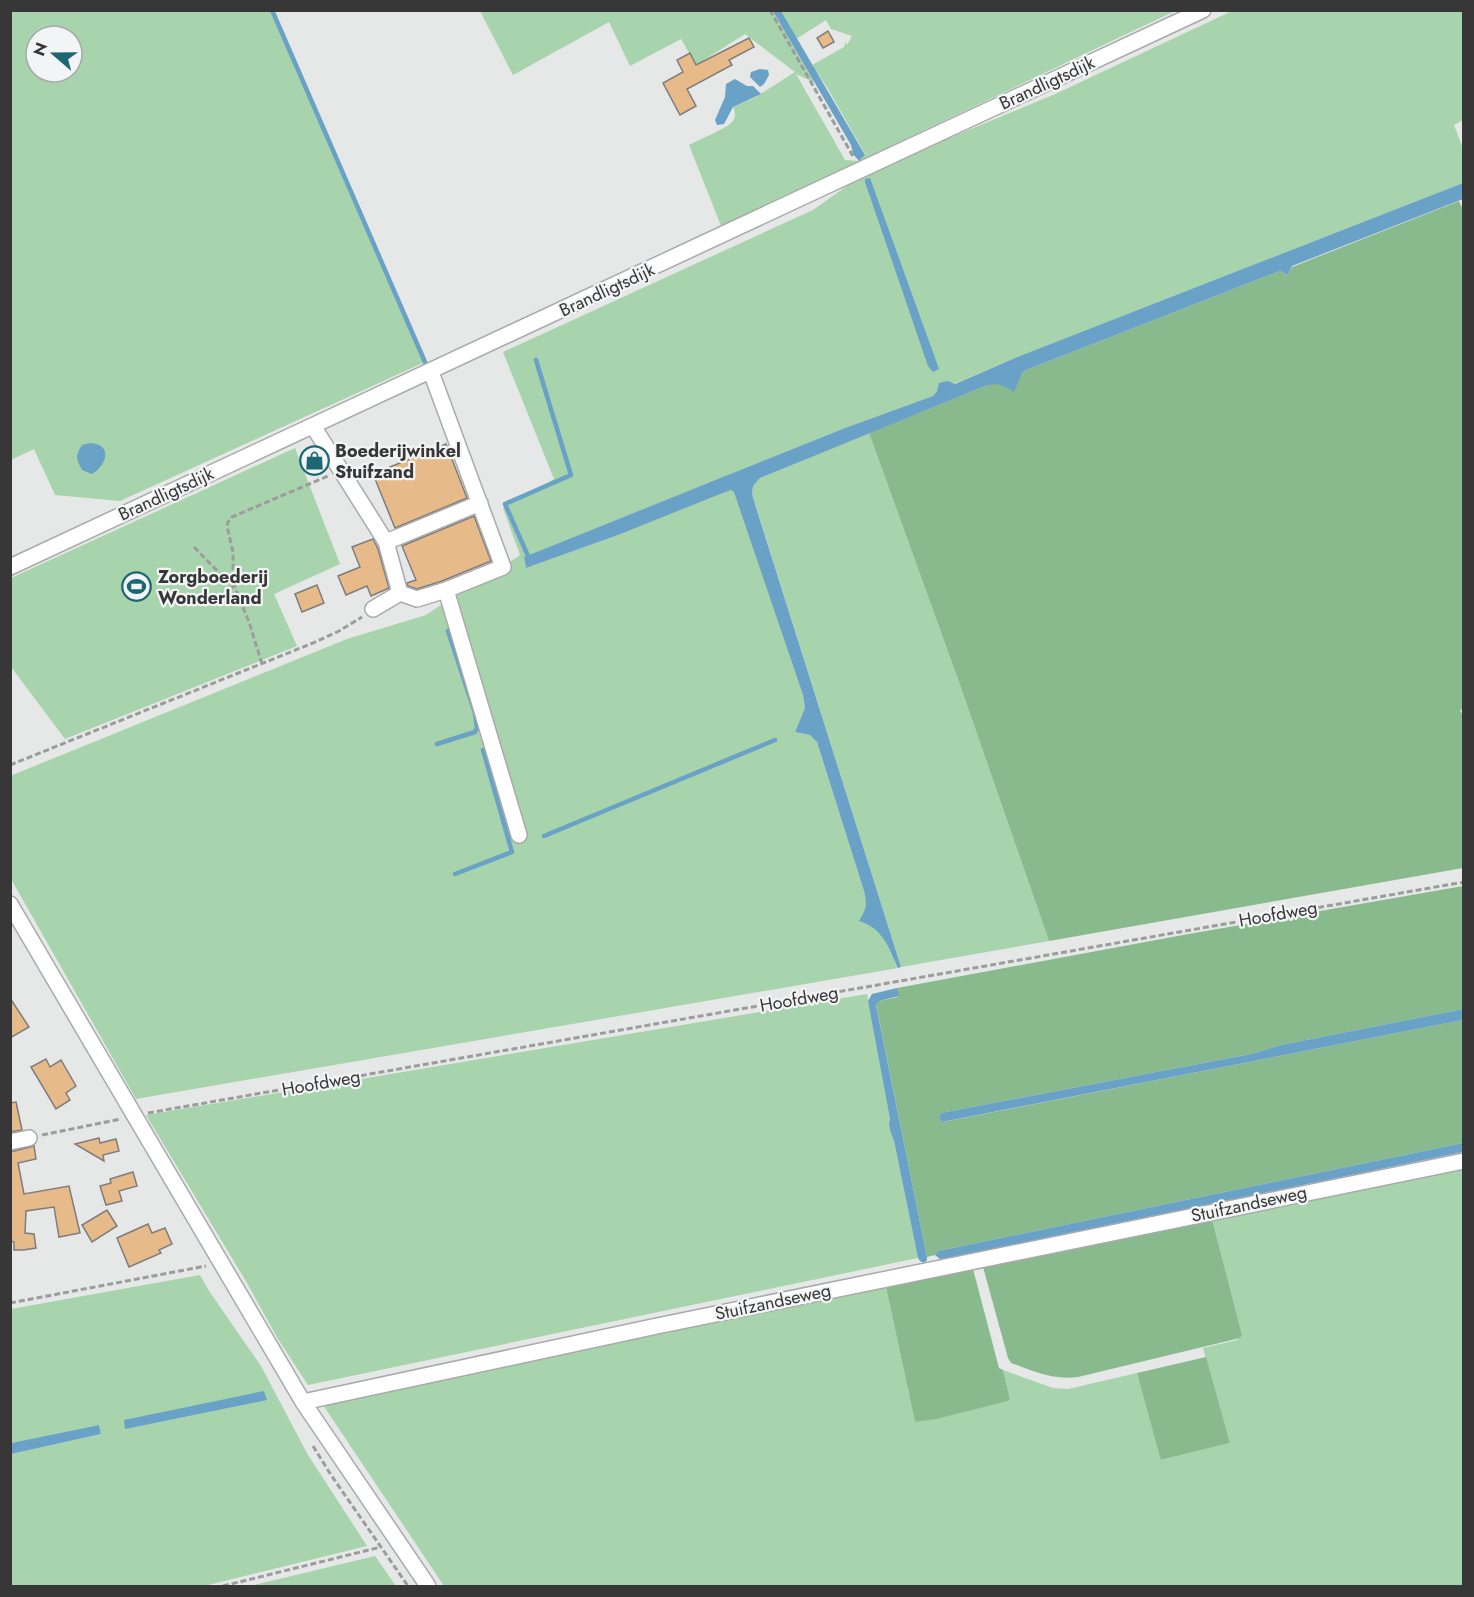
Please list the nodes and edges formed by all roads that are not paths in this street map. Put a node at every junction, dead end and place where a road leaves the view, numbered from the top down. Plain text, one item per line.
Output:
1 (1203, 10) edge
2 (431, 372) junction
3 (313, 426) junction
4 (480, 503) junction
5 (386, 542) junction
6 (10, 567) edge
7 (446, 590) junction
8 (400, 593) junction
9 (373, 609) road end
10 (519, 835) dead end
11 (10, 904) edge
12 (17, 928) edge
13 (29, 1138) road end
14 (10, 1142) edge
15 (1464, 1161) edge
16 (303, 1402) junction
17 (428, 1587) edge

1 - 2 street, Brandligtsdijk
2 - 3 street, Brandligtsdijk
2 - 4 street
3 - 5 street
3 - 6 street, Brandligtsdijk
4 - 5 street
4 - 7 street
5 - 8 street
7 - 8 street
7 - 10 street
8 - 9 street
11 - 12 street
12 - 16 street
13 - 14 street
15 - 16 street, Stuifzandseweg
16 - 17 street

